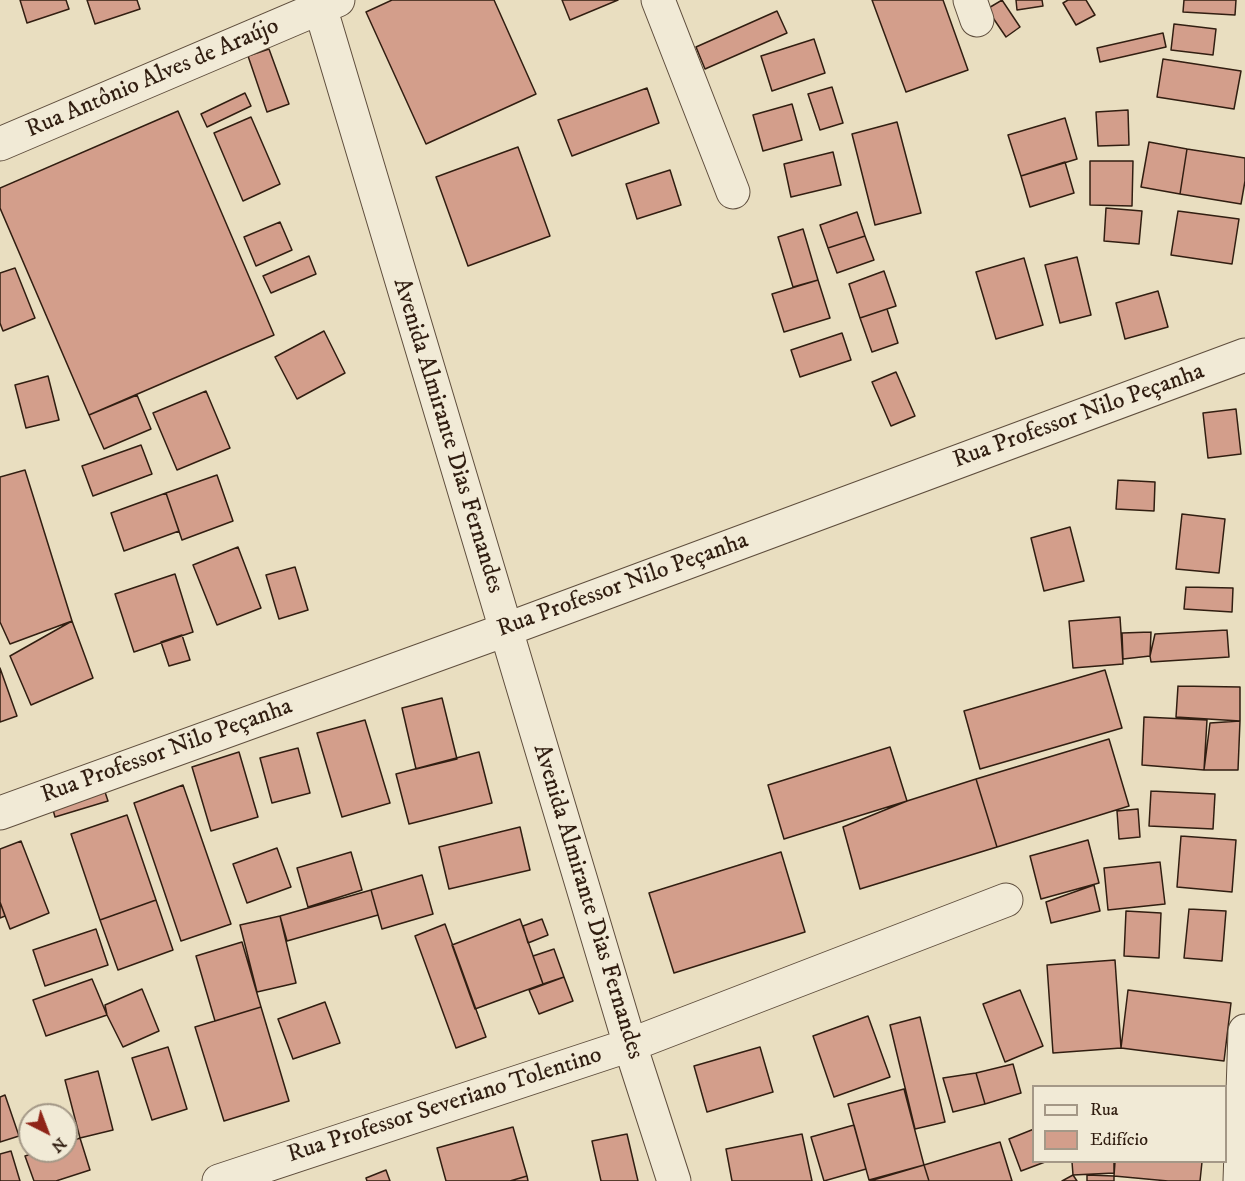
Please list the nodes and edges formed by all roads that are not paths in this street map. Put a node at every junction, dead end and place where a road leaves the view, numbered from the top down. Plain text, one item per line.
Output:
1 (658, 0) edge
2 (326, 2) edge
3 (0, 144) edge
4 (733, 192) dead end
5 (1245, 355) edge
6 (505, 630) junction
7 (0, 813) edge
8 (1006, 900) dead end
9 (1245, 1031) edge
10 (630, 1045) junction
11 (219, 1181) edge
12 (674, 1181) edge
13 (1240, 1181) edge

1 - 4 street
2 - 3 street, Rua Antônio Alves de Araújo
2 - 6 street, Avenida Almirante Dias Fernandes
5 - 6 street, Rua Professor Nilo Peçanha
6 - 7 street, Rua Professor Nilo Peçanha
6 - 10 street, Avenida Almirante Dias Fernandes
8 - 10 street, Rua Professor Severiano Tolentino
9 - 13 street
10 - 11 street, Rua Professor Severiano Tolentino
10 - 12 street, Avenida Almirante Dias Fernandes

